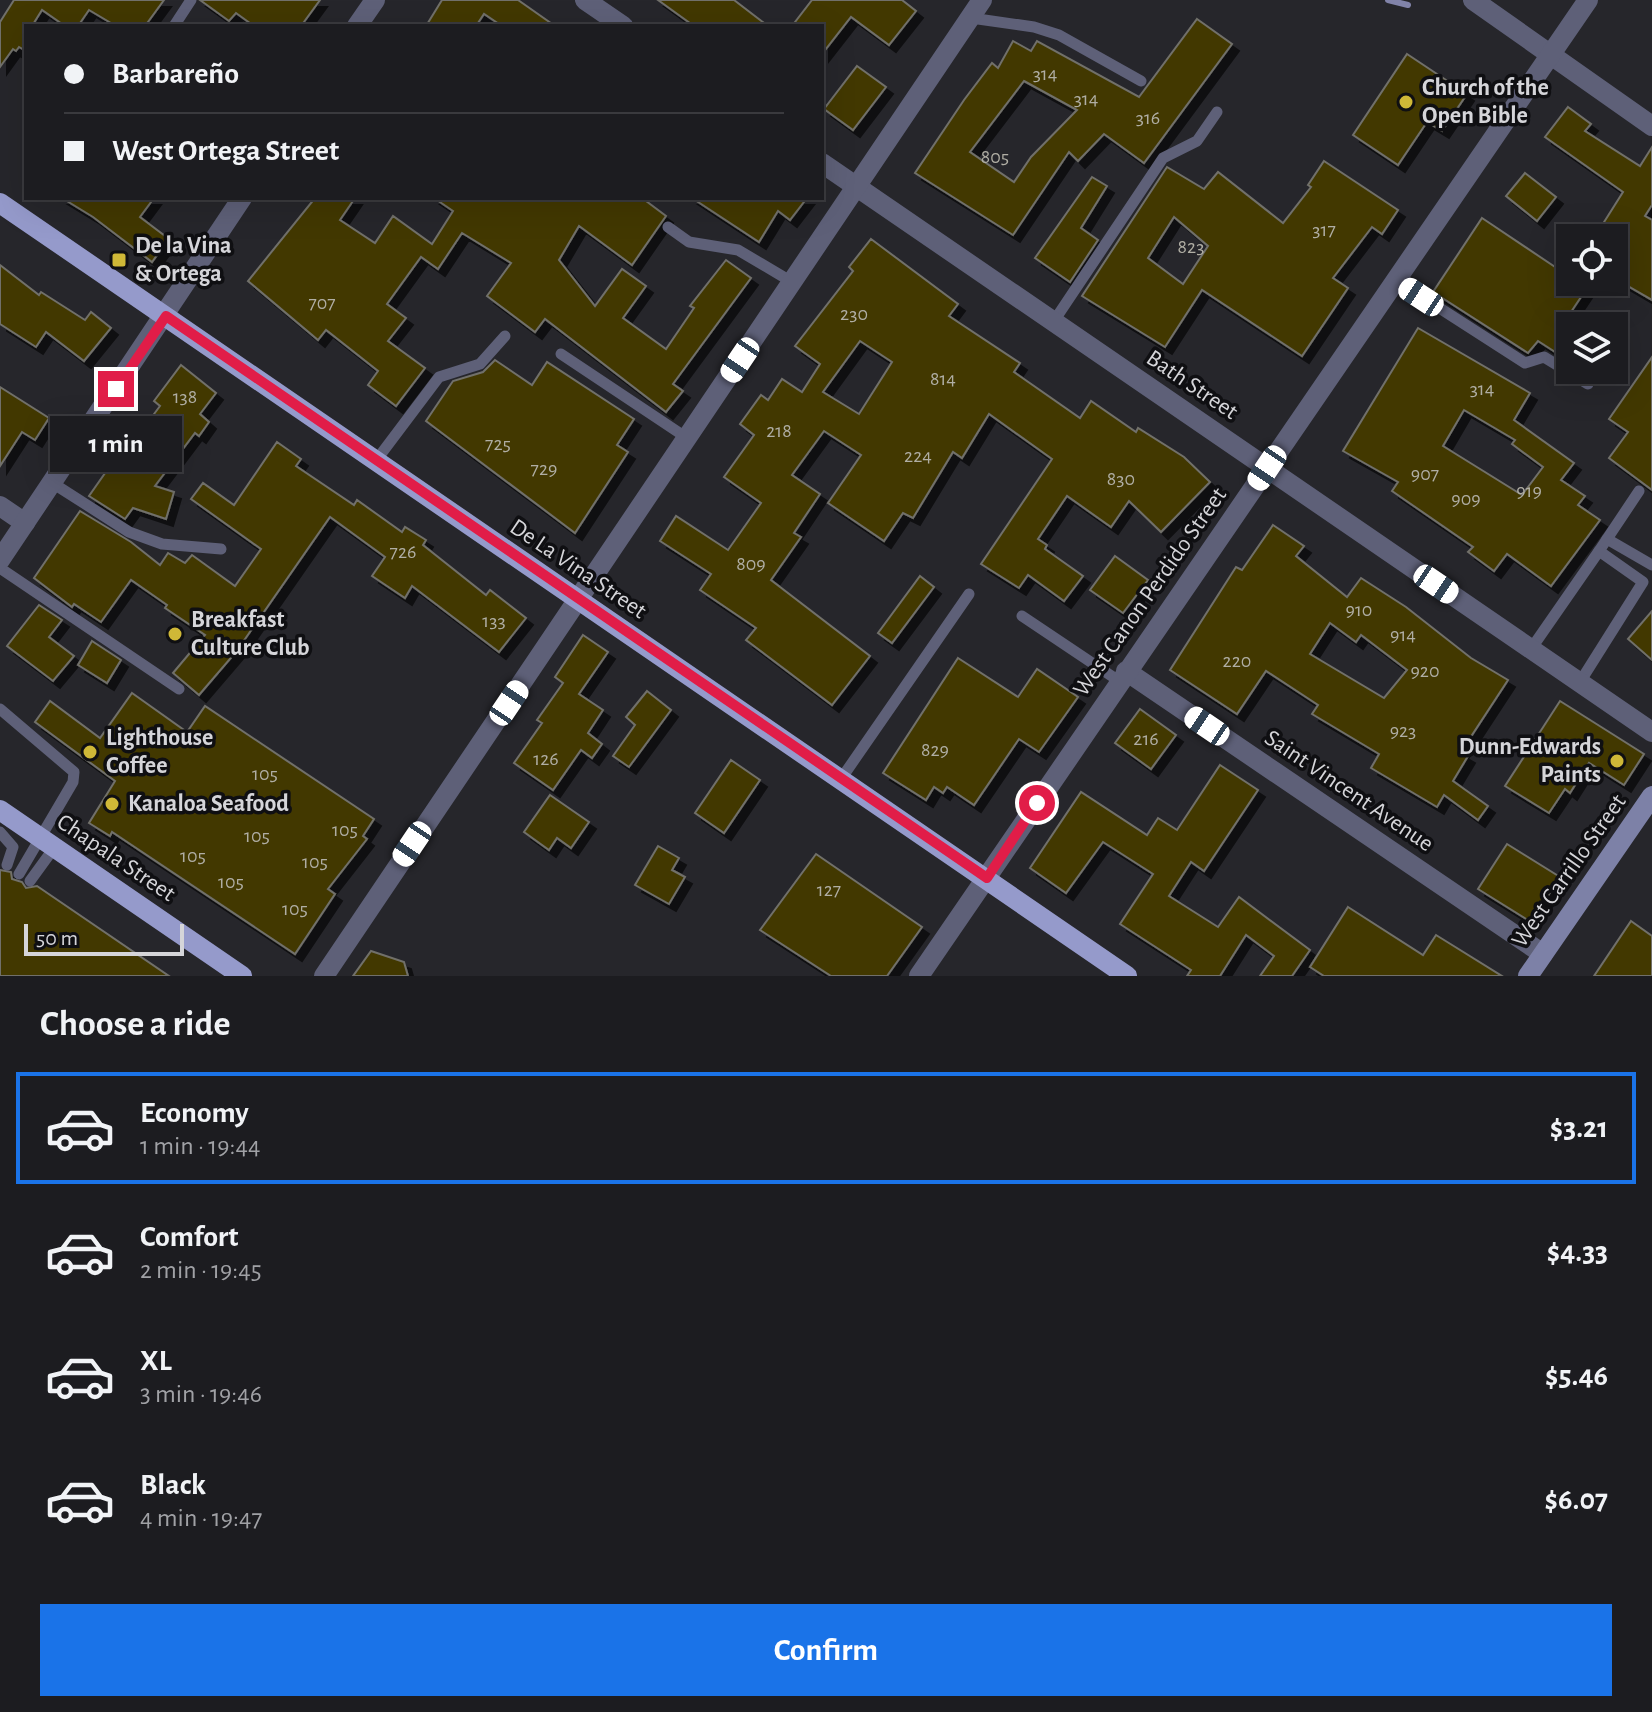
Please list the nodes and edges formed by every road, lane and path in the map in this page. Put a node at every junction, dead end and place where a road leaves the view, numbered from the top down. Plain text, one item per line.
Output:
1 (191, 0) edge
2 (375, 0) edge
3 (585, 0) edge
4 (1473, 0) edge
5 (1588, 0) edge
6 (977, 9) edge
7 (175, 24) edge
8 (358, 24) edge
9 (620, 24) edge
10 (1551, 56) junction
11 (1141, 81) dead end
12 (1217, 112) dead end
13 (1652, 126) edge
14 (824, 164) edge
15 (857, 187) junction
16 (241, 200) edge
17 (0, 203) edge
18 (668, 227) dead end
19 (1396, 280) junction
20 (792, 282) junction
21 (166, 316) junction
22 (1054, 321) junction
23 (505, 336) dead end
24 (561, 354) dead end
25 (1556, 364) edge
26 (687, 438) junction
27 (375, 462) junction
28 (1267, 468) junction
29 (54, 484) junction
30 (1639, 491) dead end
31 (0, 506) edge
32 (25, 523) junction
33 (1607, 539) junction
34 (221, 549) dead end
35 (1599, 551) junction
36 (0, 560) edge
37 (1652, 565) edge
38 (0, 568) edge
39 (969, 594) dead end
40 (578, 600) junction
41 (1022, 616) dead end
42 (1531, 649) junction
43 (1122, 676) junction
44 (1580, 682) junction
45 (179, 689) dead end
46 (0, 709) edge
47 (1652, 732) edge
48 (841, 779) junction
49 (1652, 796) edge
50 (0, 810) edge
51 (0, 832) edge
52 (47, 842) junction
53 (7, 865) dead end
54 (987, 878) junction
55 (1543, 954) junction
56 (242, 976) edge
57 (324, 976) edge
58 (919, 976) edge
59 (1127, 976) edge
60 (1528, 976) edge

1 - 7 lane
2 - 8 street
3 - 9 street
4 - 10 street
5 - 10 street, West Canon Perdido Street
6 - 11 lane
6 - 15 street
10 - 13 street
10 - 19 street, West Canon Perdido Street
12 - 22 lane
14 - 15 street, Bath Street
15 - 20 street
15 - 22 street, Bath Street
16 - 21 street
17 - 21 main road, De La Vina Street
18 - 20 lane
19 - 25 lane
19 - 28 street, West Canon Perdido Street
20 - 26 street
21 - 27 main road, De La Vina Street
21 - 29 street
22 - 28 street, Bath Street
23 - 27 lane
24 - 26 lane
26 - 40 street
27 - 40 main road, De La Vina Street
28 - 42 street, Bath Street
28 - 43 street, West Canon Perdido Street
29 - 32 street
29 - 34 lane
30 - 33 lane
31 - 32 street
32 - 36 street
33 - 35 lane
33 - 37 lane
35 - 42 lane
35 - 44 lane
38 - 45 lane
39 - 48 lane
40 - 48 main road, De La Vina Street
40 - 57 street
41 - 43 lane
42 - 44 street, Bath Street
43 - 54 street, West Canon Perdido Street
43 - 55 street, Saint Vincent Avenue
44 - 47 street, Bath Street
46 - 52 lane
48 - 54 main road, De La Vina Street
49 - 55 main road, West Carrillo Street
50 - 52 main road, Chapala Street
51 - 53 lane
52 - 52 lane
52 - 56 main road, Chapala Street
54 - 58 street, West Canon Perdido Street
54 - 59 main road, De La Vina Street
55 - 60 main road, West Carrillo Street

